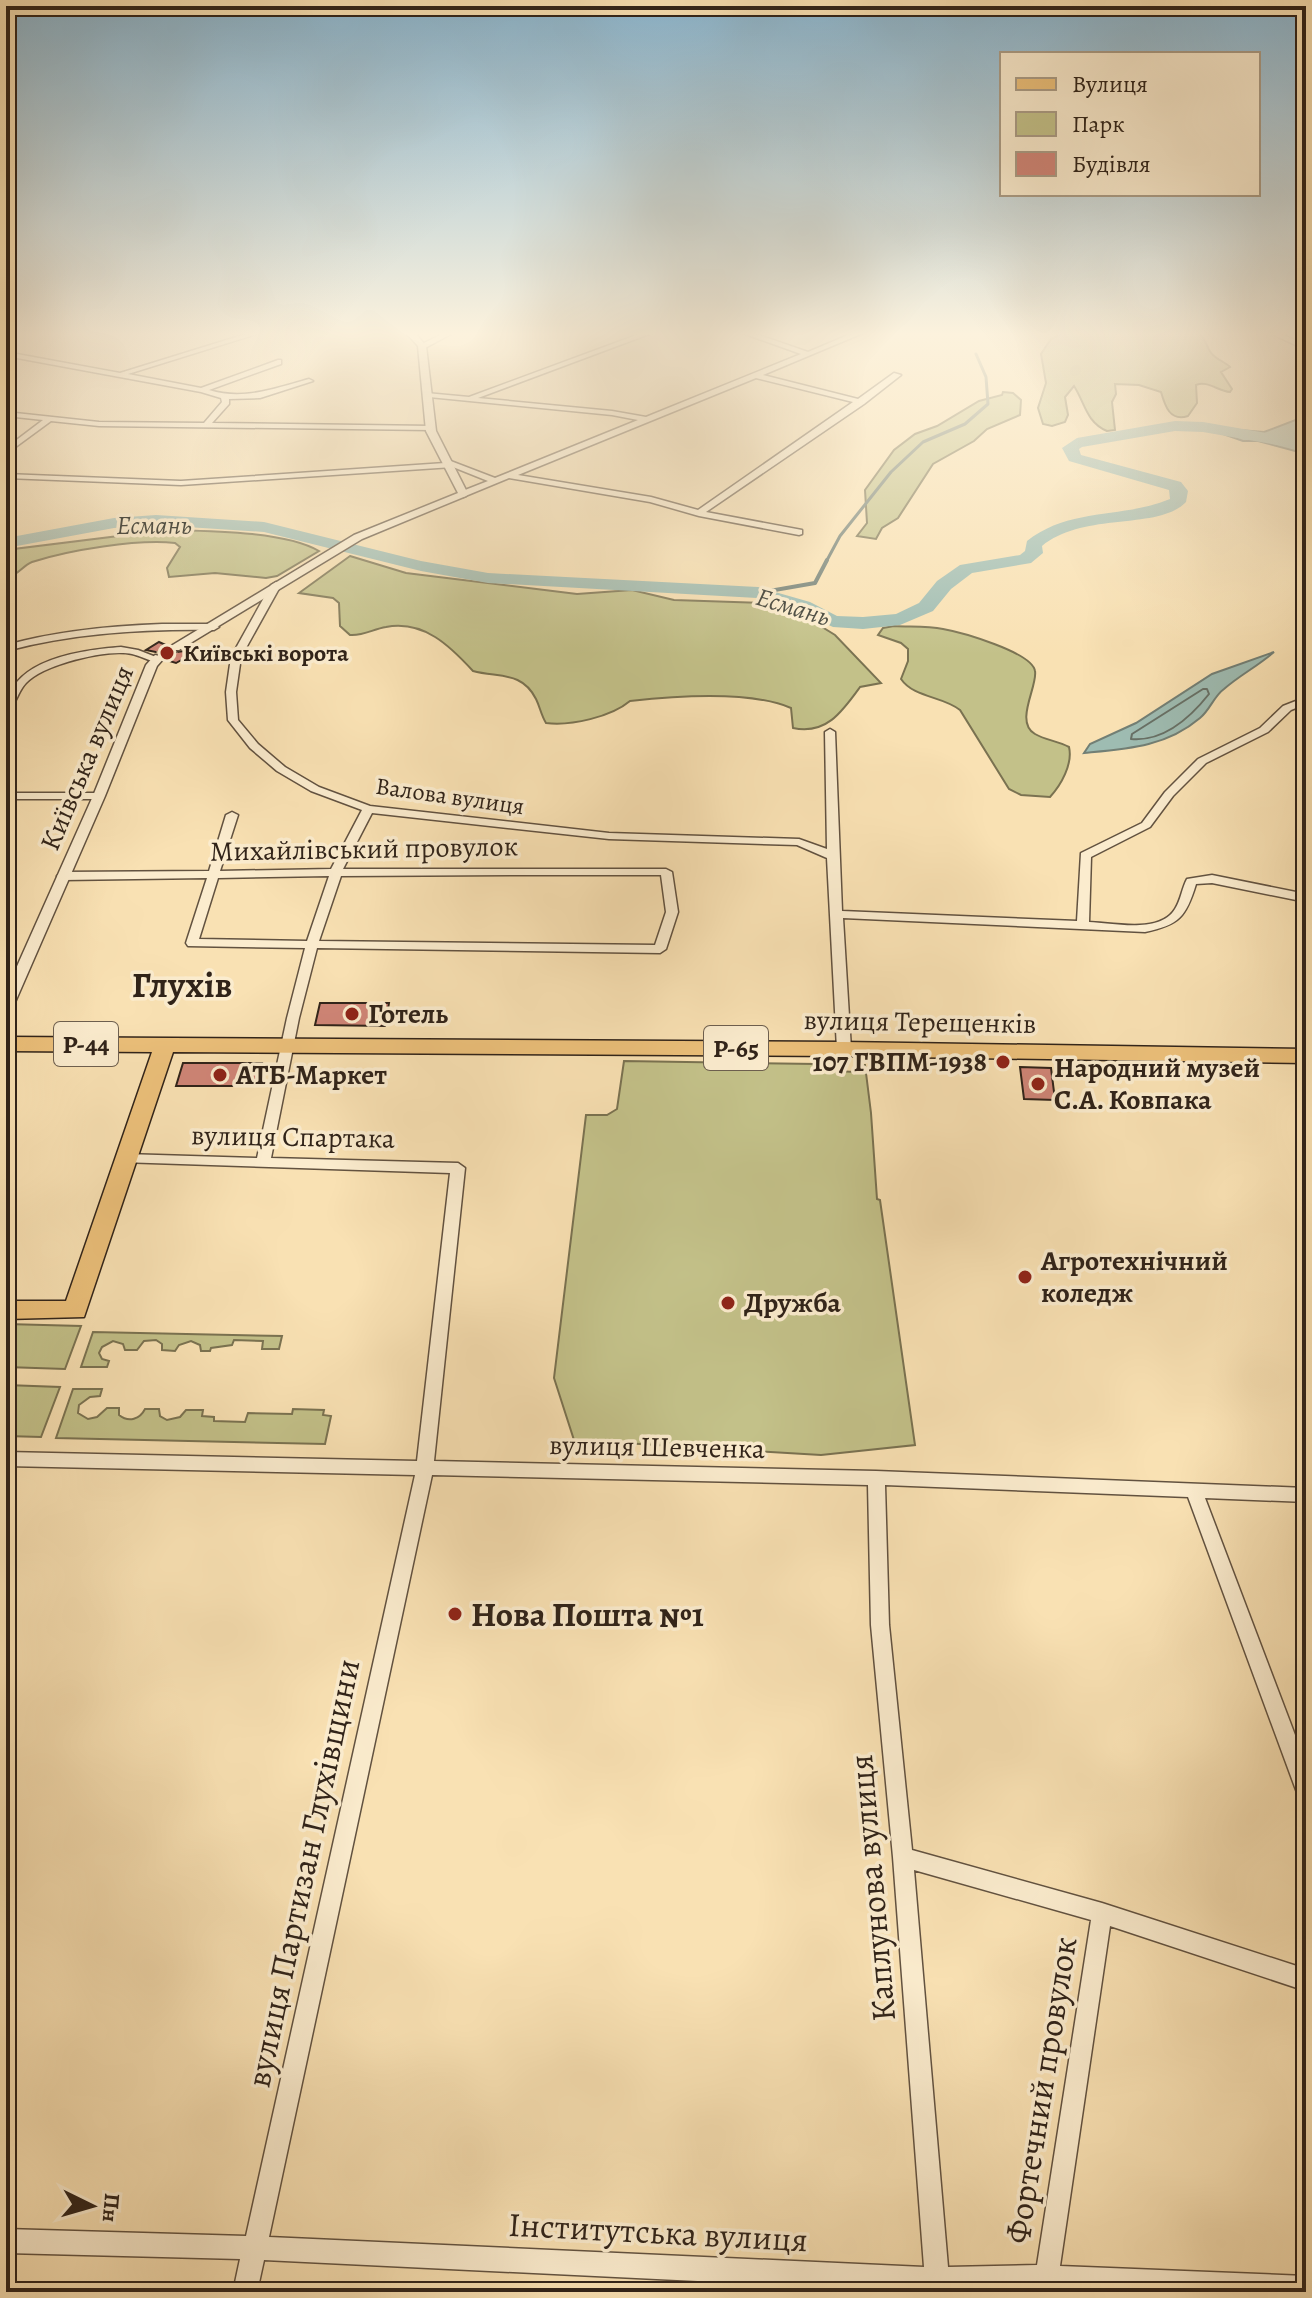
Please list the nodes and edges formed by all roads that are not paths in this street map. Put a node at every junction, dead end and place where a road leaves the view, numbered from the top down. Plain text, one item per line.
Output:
1 (437, 440) edge
2 (595, 440) edge
3 (805, 440) edge
4 (449, 464) junction
5 (6, 476) edge
6 (510, 476) junction
7 (496, 481) junction
8 (463, 494) junction
9 (699, 513) junction
10 (799, 532) dead end
11 (276, 585) junction
12 (214, 627) junction
13 (6, 648) edge
14 (175, 648) tunnel mouth
15 (157, 658) joint
16 (1306, 700) edge
17 (6, 710) edge
18 (830, 732) dead end
19 (6, 796) edge
20 (99, 796) junction
21 (368, 809) junction
22 (232, 815) dead end
23 (833, 856) junction
24 (335, 873) junction
25 (212, 875) junction
26 (63, 876) junction
27 (1306, 898) edge
28 (837, 914) junction
29 (1083, 926) junction
30 (312, 946) junction
31 (6, 1007) edge
32 (6, 1044) edge
33 (165, 1045) junction
34 (285, 1046) junction
35 (844, 1049) junction
36 (1306, 1056) edge
37 (125, 1159) junction
38 (263, 1163) junction
39 (458, 1168) joint
40 (6, 1310) edge
41 (6, 1459) edge
42 (425, 1468) junction
43 (876, 1478) junction
44 (1194, 1491) junction
45 (1306, 1495) edge
46 (1306, 1790) edge
47 (903, 1857) junction
48 (1102, 1913) junction
49 (1306, 1980) edge
50 (6, 2241) edge
51 (253, 2248) junction
52 (1047, 2277) junction
53 (937, 2285) edge
54 (1306, 2288) edge
55 (245, 2292) edge

1 - 4 street
2 - 6 street
3 - 9 street
4 - 5 street
4 - 7 street
4 - 8 street
6 - 7 street
6 - 9 street
7 - 8 street
8 - 11 street
9 - 10 street
11 - 12 street
11 - 21 street, Валова вулиця
12 - 13 street
12 - 14 street
15 - 17 street
15 - 20 street, Київська вулиця
16 - 29 street
18 - 23 street
19 - 20 street
20 - 26 street, Київська вулиця
21 - 23 street, Валова вулиця
21 - 24 street
22 - 25 street
23 - 28 street
24 - 25 street, Михайлівський провулок
24 - 30 street
24 - 30 street, Михайлівський провулок
25 - 26 street, Михайлівський провулок
25 - 30 street
26 - 31 street, Київська вулиця
27 - 29 street
28 - 29 street
28 - 35 street
30 - 34 street
32 - 33 main road, вулиця Терещенків / Р-44
33 - 34 main road, вулиця Терещенків / Р-65
33 - 37 main road
34 - 35 main road, вулиця Терещенків / Р-65
34 - 38 street
35 - 36 main road, вулиця Терещенків / Р-65
37 - 38 street, вулиця Спартака
37 - 40 main road
38 - 39 street, вулиця Спартака
39 - 42 street, вулиця Партизан Глухівщини
41 - 42 street, вулиця Шевченка
42 - 43 street, вулиця Шевченка
42 - 51 street, вулиця Партизан Глухівщини
43 - 44 street, вулиця Шевченка
43 - 47 street, Каплунова вулиця
44 - 45 street, вулиця Шевченка
44 - 46 street
47 - 48 street, Фортечний провулок
47 - 53 street, Каплунова вулиця
48 - 49 street, Фортечний провулок
48 - 52 street, Фортечний провулок
50 - 51 street, Інститутська вулиця
51 - 53 street, Інститутська вулиця
51 - 55 street, вулиця Партизан Глухівщини
52 - 53 street, Інститутська вулиця
52 - 54 street, Інститутська вулиця

